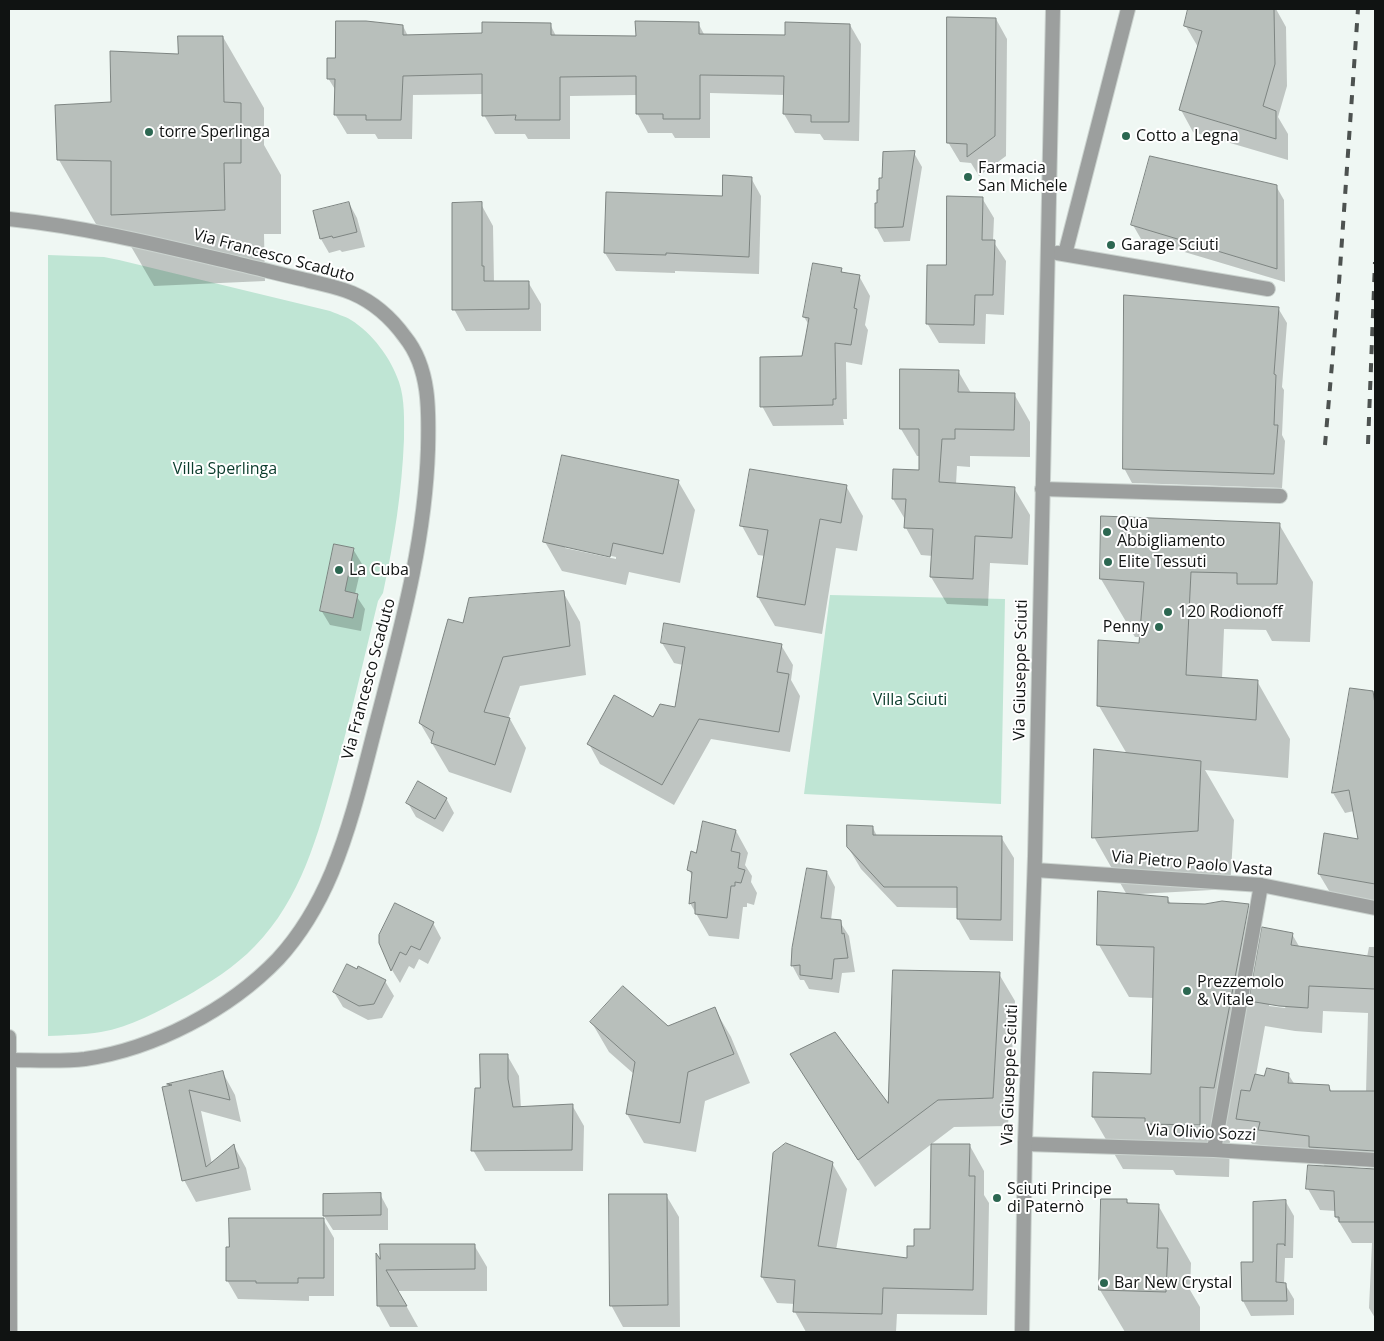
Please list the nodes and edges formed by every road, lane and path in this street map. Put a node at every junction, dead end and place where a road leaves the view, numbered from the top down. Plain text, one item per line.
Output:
1 (1053, 9) edge
2 (1128, 9) edge
3 (9, 219) edge
4 (1048, 252) junction
5 (1065, 254) junction
6 (1268, 289) dead end
7 (1042, 489) junction
8 (1280, 496) dead end
9 (1035, 870) junction
10 (1261, 885) junction
11 (1375, 908) edge
12 (9, 1037) edge
13 (9, 1060) edge
14 (1025, 1144) junction
15 (1214, 1150) junction
16 (1375, 1160) edge
17 (10, 1332) edge
18 (1022, 1332) edge

1 - 4 street, Via Giuseppe Sciuti
2 - 5 street
3 - 13 street, Via Francesco Scaduto
4 - 5 street
4 - 7 street, Via Giuseppe Sciuti
5 - 6 street
7 - 8 street
7 - 9 street, Via Giuseppe Sciuti
9 - 10 street, Via Pietro Paolo Vasta
9 - 14 street, Via Giuseppe Sciuti
10 - 11 street, Via Pietro Paolo Vasta
10 - 15 street
12 - 13 street
13 - 17 street
14 - 15 street, Via Olivio Sozzi
14 - 18 street, Via Giuseppe Sciuti
15 - 16 street, Via Olivio Sozzi

